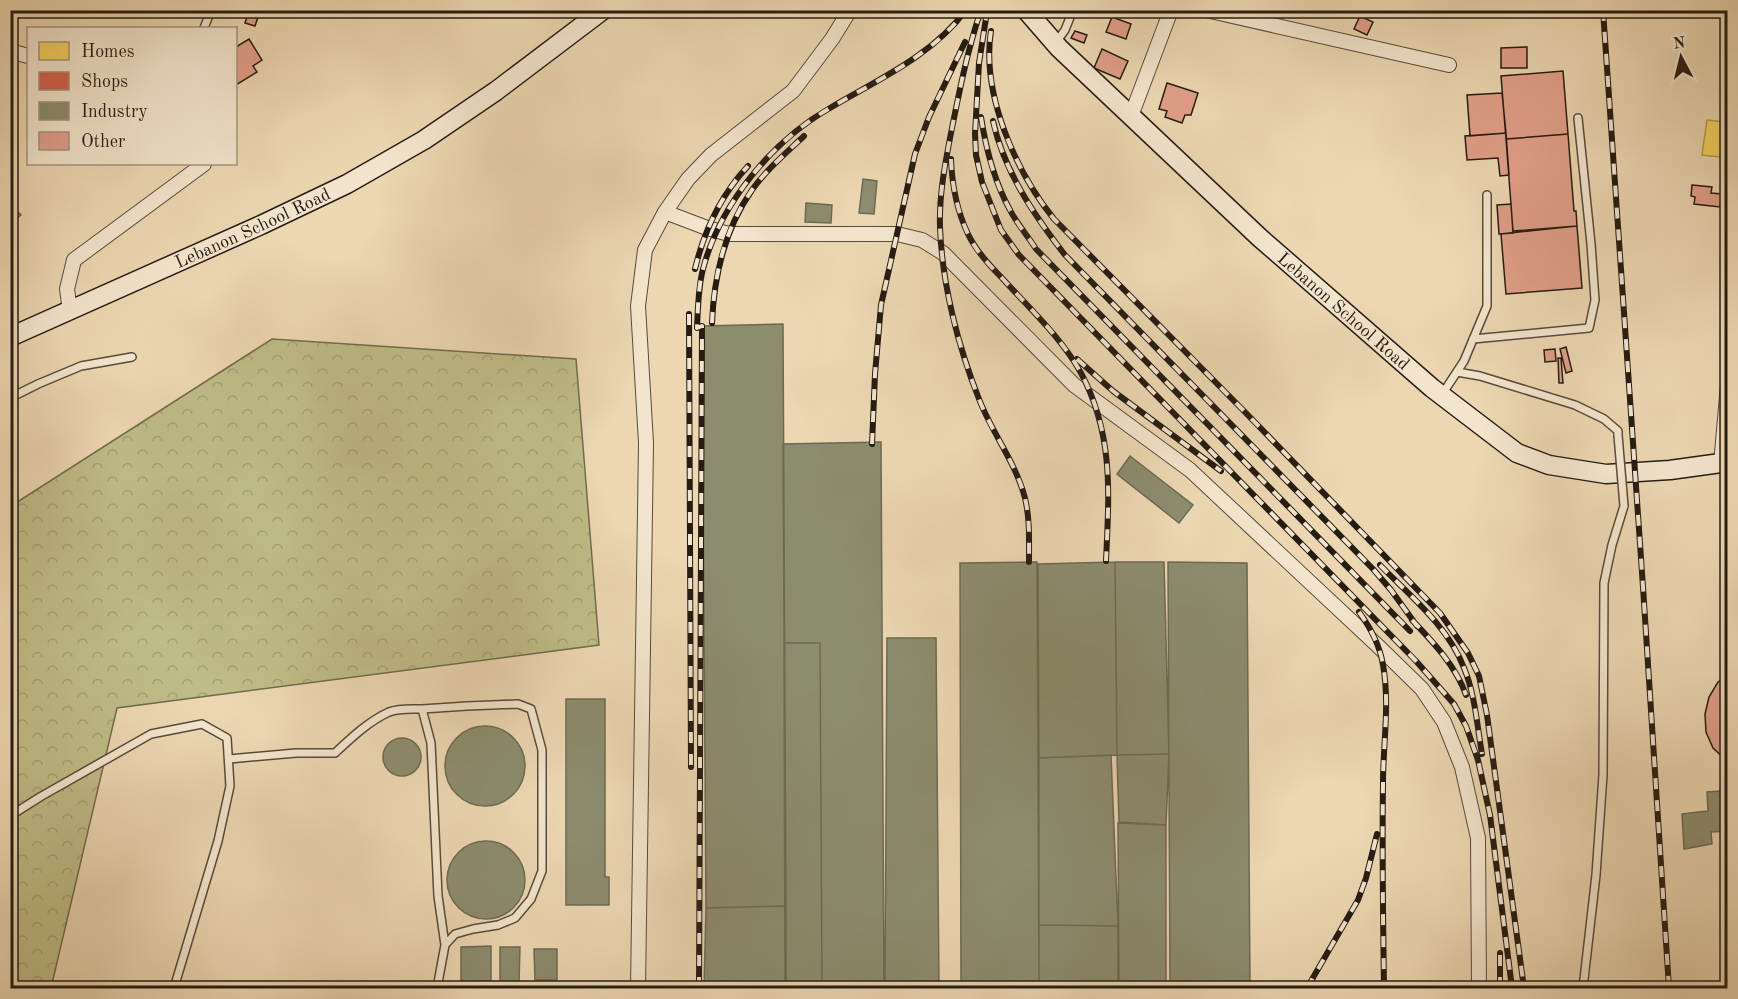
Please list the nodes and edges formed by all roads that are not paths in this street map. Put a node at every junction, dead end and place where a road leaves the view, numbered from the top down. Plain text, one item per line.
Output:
1 (211, 10) edge
2 (603, 10) edge
3 (839, 10) edge
4 (850, 10) edge
5 (1026, 10) edge
6 (1073, 10) edge
7 (1171, 10) edge
8 (1206, 10) edge
9 (1263, 17) edge
10 (204, 27) edge
11 (832, 39) junction
12 (1055, 44) junction
13 (10, 51) edge
14 (27, 56) edge
15 (1449, 65) dead end
16 (1131, 116) junction
17 (1578, 118) dead end
18 (203, 165) edge
19 (1487, 195) dead end
20 (665, 212) junction
21 (70, 311) junction
22 (10, 338) edge
23 (1473, 339) junction
24 (132, 357) dead end
25 (1456, 372) junction
26 (1728, 385) edge
27 (1442, 396) junction
28 (10, 398) edge
29 (1724, 463) edge
30 (422, 709) junction
31 (229, 759) junction
32 (10, 816) edge
33 (445, 945) junction
34 (635, 985) edge
35 (174, 988) edge
36 (438, 988) edge
37 (1479, 988) edge
38 (1583, 988) edge

1 - 10 lane
2 - 21 street, Lebanon School Road
3 - 11 street
4 - 11 street
5 - 12 street, Lebanon School Road
6 - 12 lane
7 - 16 street
8 - 9 street
9 - 15 street
11 - 20 street
12 - 16 street, Lebanon School Road
13 - 14 street
16 - 27 street, Lebanon School Road
17 - 23 lane
18 - 21 street
19 - 23 lane
20 - 34 street
20 - 37 street
21 - 22 street, Lebanon School Road
23 - 25 lane
24 - 28 lane
25 - 27 lane
25 - 38 lane, bridge
26 - 29 street
27 - 29 street, Lebanon School Road
30 - 31 lane
30 - 33 lane
30 - 33 lane
31 - 32 lane
31 - 35 lane
33 - 36 lane

